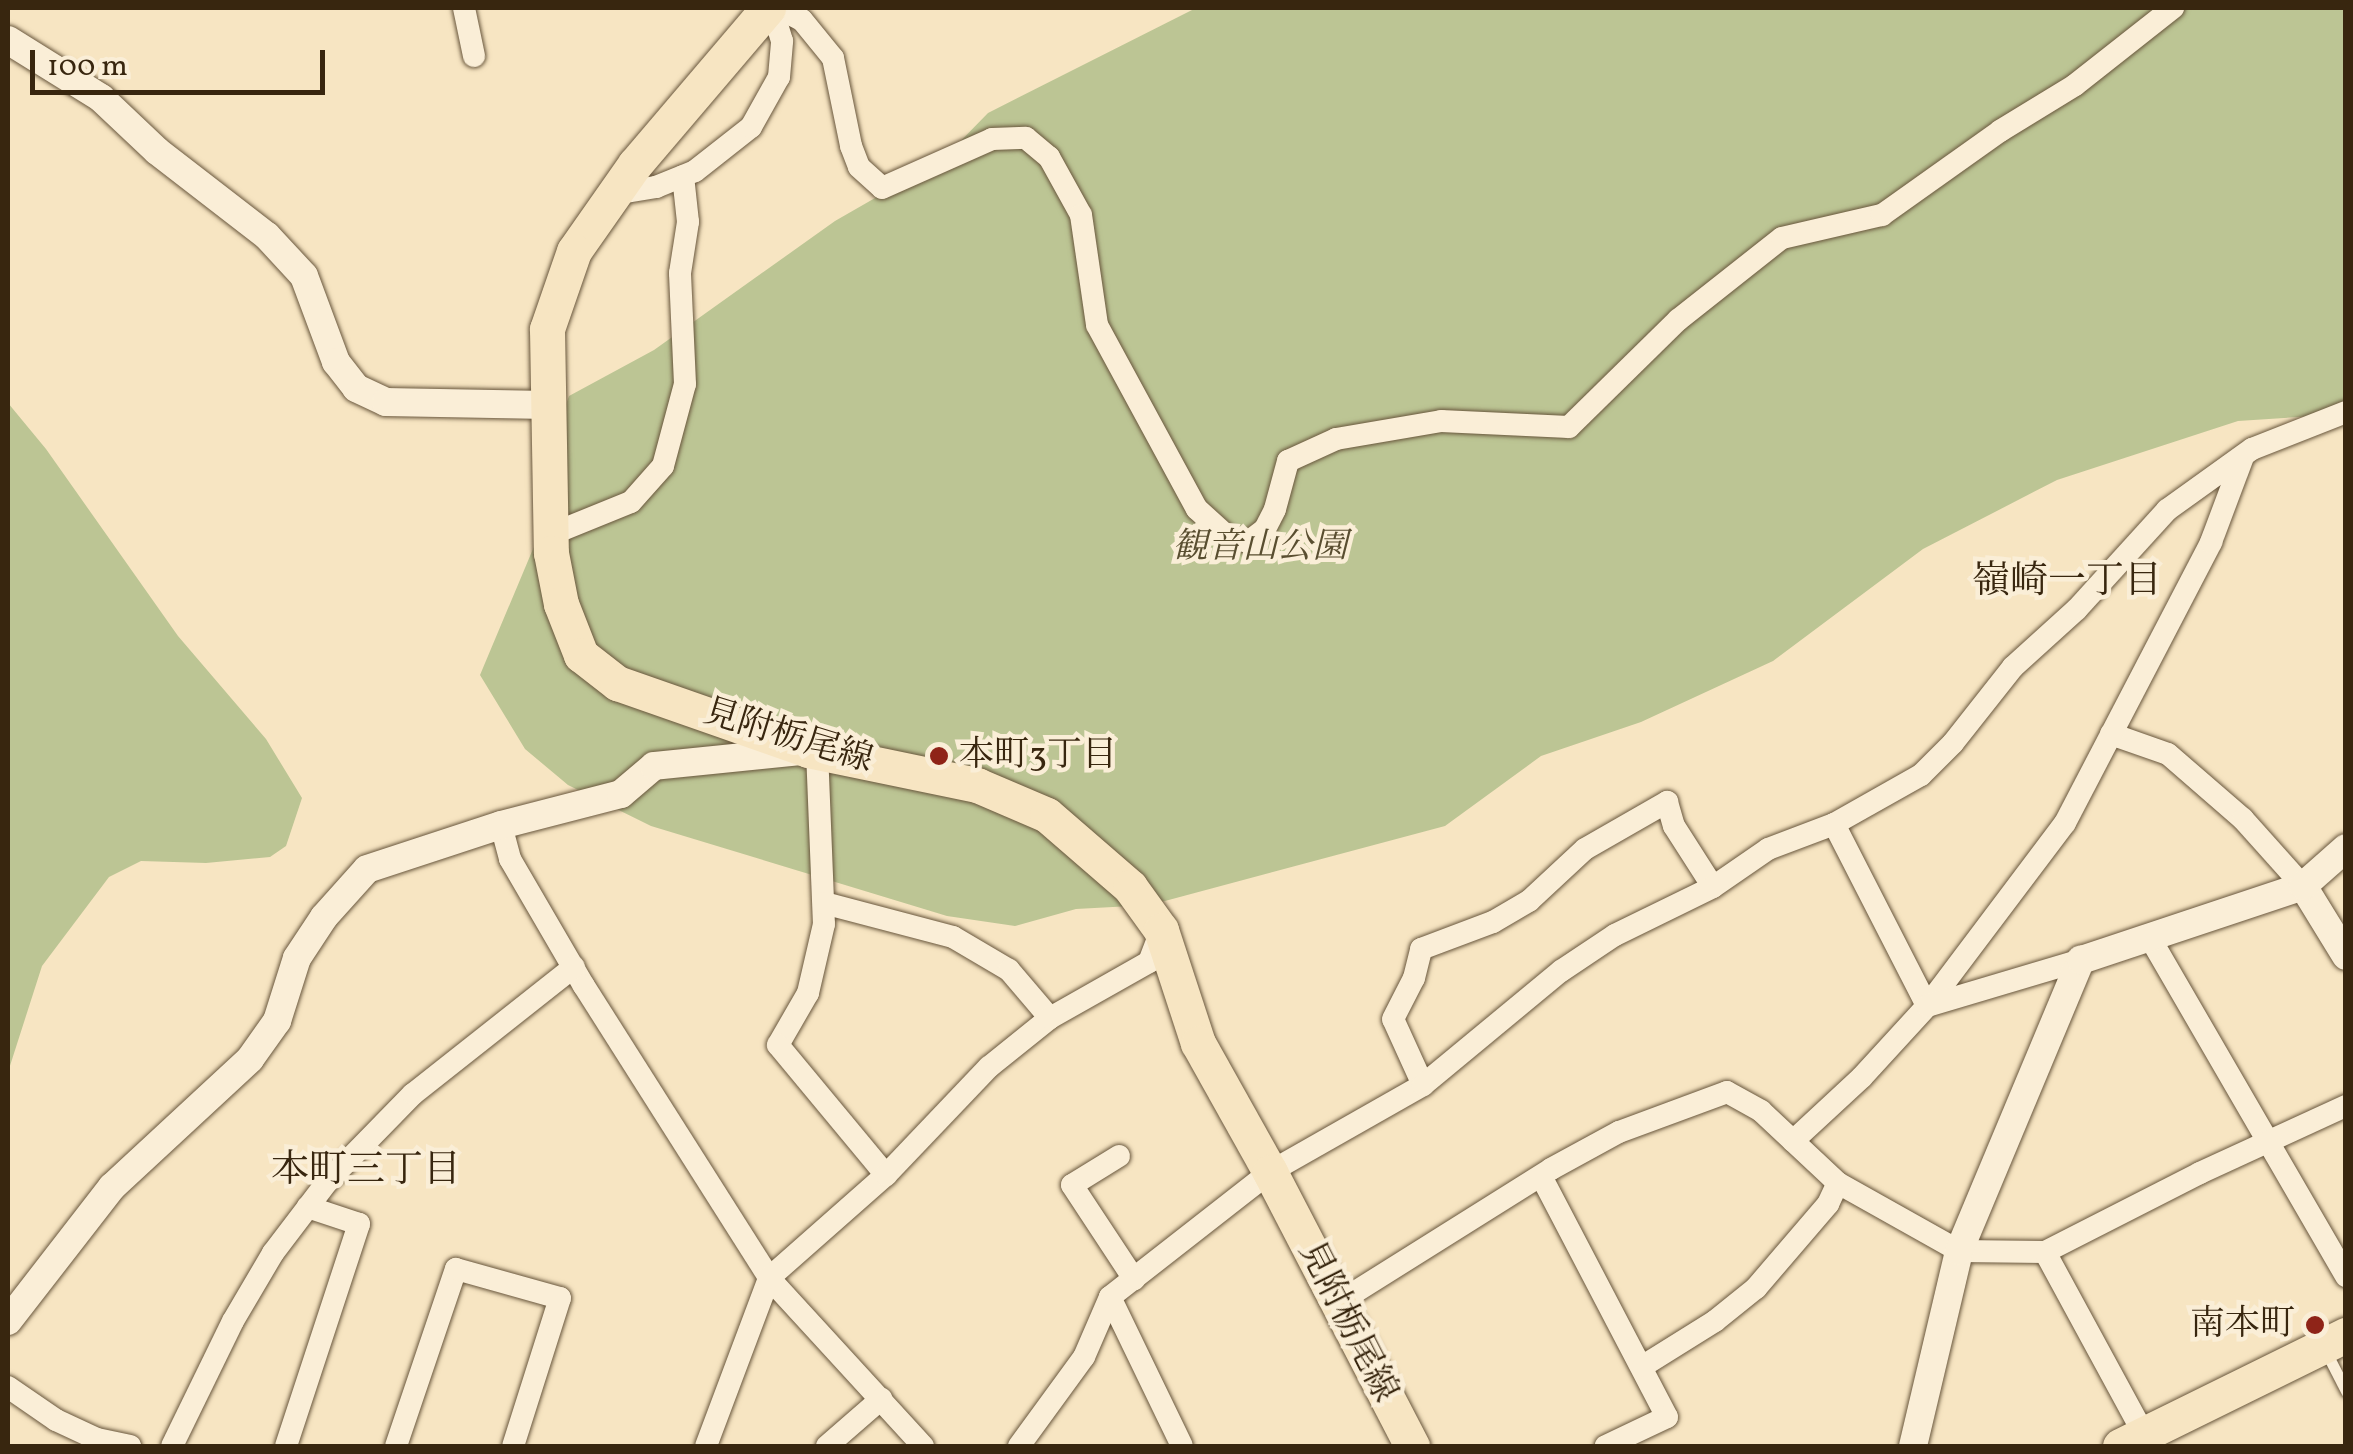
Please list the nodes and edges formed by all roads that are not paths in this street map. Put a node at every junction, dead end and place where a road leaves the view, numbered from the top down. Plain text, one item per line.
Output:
1 (464, 8) edge
2 (773, 8) edge
3 (2173, 8) edge
4 (8, 40) edge
5 (474, 56) dead end
6 (683, 176) junction
7 (614, 194) junction
8 (547, 406) junction
9 (2346, 412) edge
10 (2243, 457) junction
11 (552, 534) junction
12 (2111, 734) junction
13 (812, 751) junction
14 (501, 824) junction
15 (1834, 824) junction
16 (2346, 848) edge
17 (2304, 886) junction
18 (1713, 888) junction
19 (824, 904) junction
20 (1161, 930) junction
21 (2150, 938) junction
22 (2346, 956) edge
23 (2081, 960) junction
24 (574, 967) junction
25 (1927, 1006) junction
26 (1050, 1018) junction
27 (1423, 1085) junction
28 (2346, 1106) edge
29 (1793, 1142) junction
30 (2265, 1142) junction
31 (1120, 1156) dead end
32 (1270, 1172) junction
33 (886, 1175) junction
34 (1540, 1176) junction
35 (1838, 1184) junction
36 (308, 1207) junction
37 (1959, 1251) junction
38 (2045, 1252) junction
39 (2346, 1276) edge
40 (768, 1278) junction
41 (1134, 1279) junction
42 (1110, 1297) junction
43 (1336, 1304) junction
44 (8, 1321) edge
45 (2334, 1340) edge
46 (1642, 1366) junction
47 (8, 1387) edge
48 (2346, 1391) edge
49 (881, 1399) junction
50 (2138, 1443) edge
51 (1619, 1444) edge
52 (130, 1446) edge
53 (172, 1446) edge
54 (286, 1446) edge
55 (396, 1446) edge
56 (513, 1446) edge
57 (706, 1446) edge
58 (827, 1446) edge
59 (923, 1446) edge
60 (1019, 1446) edge
61 (1182, 1446) edge
62 (1412, 1446) edge
63 (1914, 1446) edge

1 - 5 street
2 - 3 street
2 - 6 street
2 - 7 main road, 見附栃尾線
4 - 8 street
6 - 7 street
6 - 11 street
7 - 8 main road, 見附栃尾線
8 - 11 main road, 見附栃尾線
9 - 10 street
10 - 12 street
10 - 15 street
11 - 13 main road, 見附栃尾線
12 - 17 street
12 - 25 street
13 - 14 street
13 - 19 street
13 - 20 main road, 見附栃尾線
14 - 24 street
14 - 44 street
15 - 18 street
15 - 25 street
16 - 17 street
17 - 21 street
17 - 22 street
18 - 27 street
18 - 27 street
19 - 26 street
19 - 33 street
20 - 26 street
20 - 32 main road, 見附栃尾線
21 - 23 street
21 - 30 street
23 - 25 street
23 - 37 street
24 - 36 street
24 - 40 street
25 - 29 street
26 - 33 street
27 - 32 street
28 - 30 street
29 - 34 street
29 - 35 street
30 - 38 street
30 - 39 street
31 - 41 street
32 - 41 street
32 - 43 main road, 見附栃尾線
33 - 40 street
34 - 43 street
34 - 46 street
35 - 37 street
35 - 46 street
36 - 53 street
36 - 54 street
37 - 38 street
37 - 63 street
38 - 50 street
40 - 49 street
40 - 57 street
41 - 42 street
42 - 60 street
42 - 61 street
43 - 62 main road, 見附栃尾線
45 - 48 lane
45 - 50 main road
46 - 51 street
47 - 52 street
49 - 58 street
49 - 59 street
55 - 56 street

